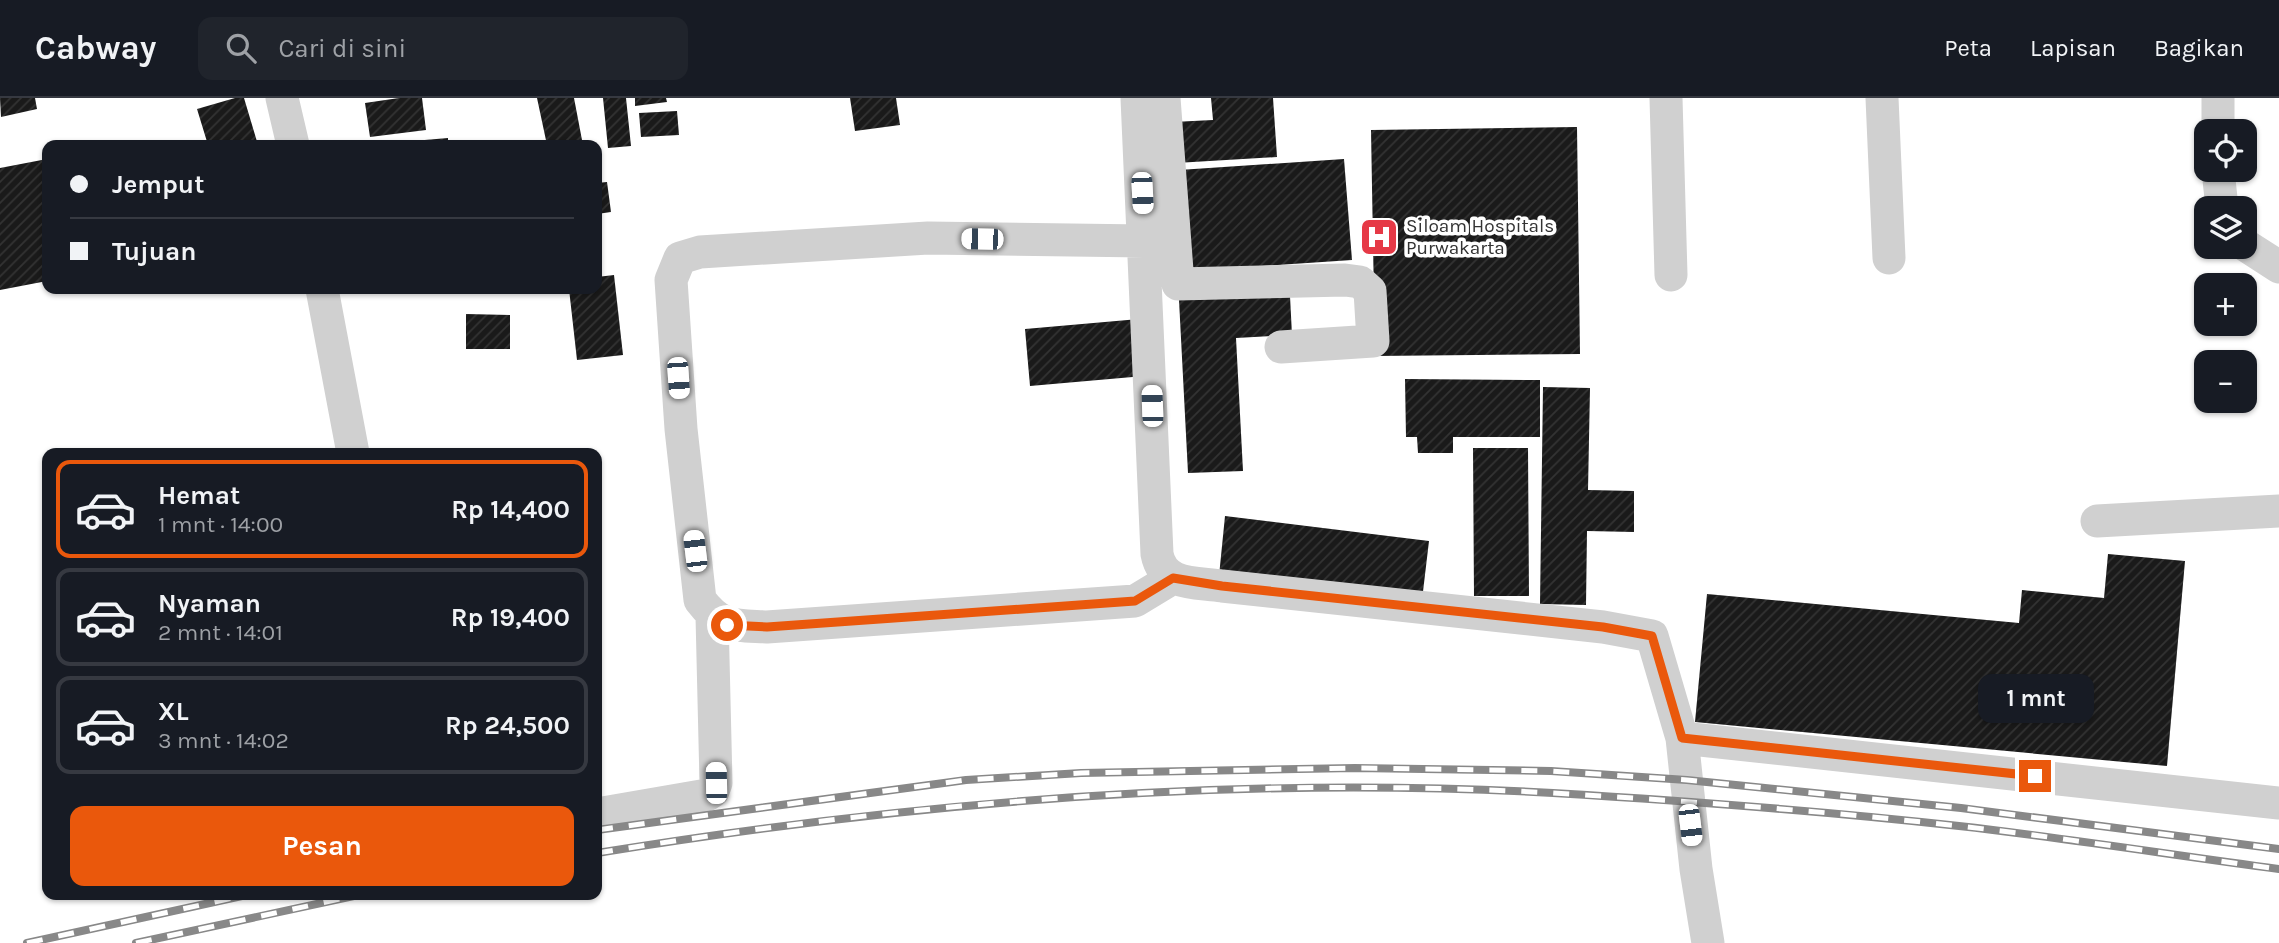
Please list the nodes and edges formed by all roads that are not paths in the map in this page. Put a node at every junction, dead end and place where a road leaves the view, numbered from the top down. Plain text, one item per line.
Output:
1 (282, 98) edge
2 (1137, 98) edge
3 (1164, 98) edge
4 (1666, 98) edge
5 (1882, 98) edge
6 (2218, 98) edge
7 (2218, 119) edge
8 (292, 140) edge
9 (1145, 241) junction
10 (2257, 253) edge
11 (1889, 258) dead end
12 (2279, 267) edge
13 (1671, 275) dead end
14 (323, 294) edge
15 (1280, 347) dead end
16 (352, 448) edge
17 (2279, 511) edge
18 (2097, 520) dead end
19 (1173, 578) junction
20 (712, 616) junction
21 (1682, 738) junction
22 (2279, 803) edge
23 (602, 813) edge
24 (1708, 943) edge

1 - 8 street
2 - 9 street
3 - 15 street
4 - 13 street
5 - 11 street
6 - 7 street
9 - 19 street
9 - 20 street
10 - 12 street
14 - 16 street
17 - 18 street
19 - 20 street
19 - 21 street
20 - 23 street
21 - 22 street
21 - 24 street

